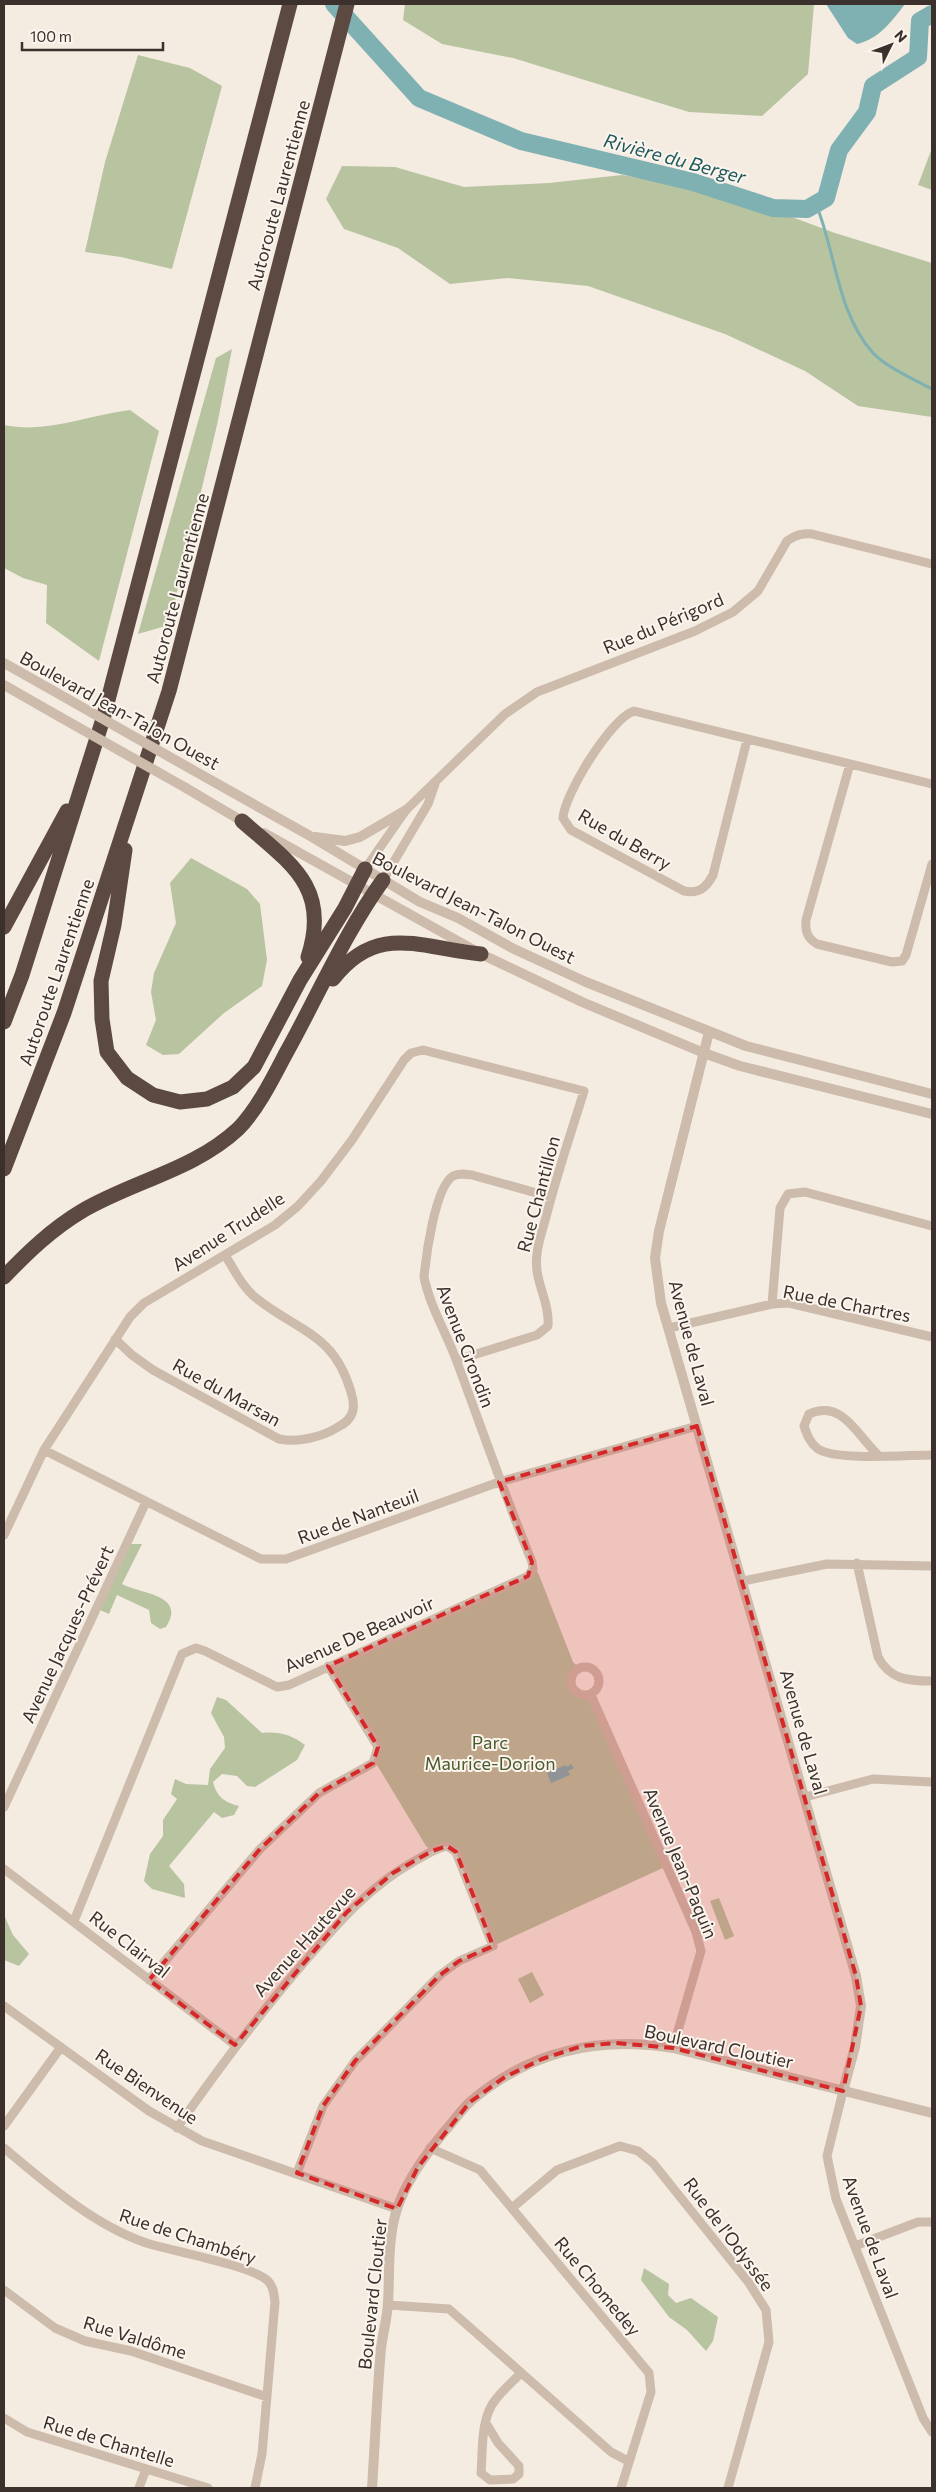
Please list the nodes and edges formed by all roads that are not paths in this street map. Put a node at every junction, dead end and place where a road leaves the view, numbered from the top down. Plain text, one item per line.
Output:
1 (290, 4) edge
2 (347, 4) edge
3 (932, 564) edge
4 (4, 663) edge
5 (4, 685) edge
6 (747, 740) junction
7 (850, 764) junction
8 (84, 779) junction
9 (435, 783) junction
10 (932, 784) edge
11 (132, 806) junction
12 (406, 810) junction
13 (242, 821) junction
14 (312, 837) junction
15 (932, 864) edge
16 (364, 869) junction
17 (383, 880) junction
18 (357, 885) junction
19 (373, 894) junction
20 (4, 926) edge
21 (480, 954) junction
22 (300, 980) junction
23 (312, 1006) junction
24 (4, 1022) edge
25 (710, 1032) junction
26 (704, 1053) junction
27 (584, 1091) joint
28 (932, 1094) edge
29 (932, 1114) edge
30 (4, 1169) edge
31 (552, 1197) junction
32 (932, 1226) edge
33 (225, 1255) junction
34 (4, 1276) edge
35 (772, 1304) junction
36 (669, 1328) junction
37 (932, 1337) edge
38 (115, 1339) junction
39 (456, 1360) junction
40 (697, 1426) junction
41 (44, 1450) junction
42 (878, 1455) junction
43 (932, 1455) edge
44 (499, 1482) junction
45 (146, 1502) junction
46 (4, 1535) edge
47 (857, 1563) junction
48 (932, 1566) edge
49 (743, 1581) junction
50 (328, 1666) junction
51 (932, 1681) edge
52 (591, 1695) dead end
53 (932, 1782) edge
54 (806, 1797) junction
55 (4, 1807) edge
56 (4, 1868) edge
57 (74, 1922) junction
58 (149, 1980) junction
59 (4, 2006) edge
60 (235, 2045) junction
61 (61, 2047) junction
62 (673, 2048) junction
63 (843, 2091) junction
64 (932, 2113) edge
65 (4, 2126) edge
66 (177, 2128) junction
67 (4, 2148) edge
68 (430, 2148) junction
69 (297, 2174) junction
70 (512, 2208) junction
71 (397, 2209) junction
72 (932, 2222) edge
73 (855, 2246) junction
74 (4, 2290) edge
75 (388, 2305) junction
76 (520, 2373) junction
77 (267, 2397) junction
78 (4, 2418) edge
79 (486, 2423) junction
80 (932, 2432) edge
81 (628, 2461) junction
82 (146, 2469) junction
83 (139, 2488) edge
84 (208, 2488) edge
85 (255, 2488) edge
86 (372, 2488) edge
87 (621, 2488) edge
88 (728, 2488) edge

1 - 8 highway, Autoroute Laurentienne
2 - 11 highway, Autoroute Laurentienne
3 - 9 street, Rue du Périgord
4 - 14 street, Boulevard Jean-Talon Ouest, bridge
5 - 13 street, Boulevard Jean-Talon Ouest, bridge
6 - 6 street, Rue du Berry
6 - 7 street, Rue du Berry
7 - 10 street, Rue du Berry
7 - 15 street
8 - 20 highway
8 - 24 highway, Autoroute Laurentienne
9 - 12 street, Rue du Périgord
9 - 17 street, Rue du Périgord
11 - 22 highway
11 - 30 highway, Autoroute Laurentienne
12 - 14 street
12 - 16 street, Rue du Périgord
13 - 18 street, Boulevard Jean-Talon Ouest
13 - 22 highway
14 - 16 street, Boulevard Jean-Talon Ouest
16 - 17 street, Boulevard Jean-Talon Ouest
16 - 18 highway
17 - 19 highway
17 - 25 street, Boulevard Jean-Talon Ouest
18 - 19 street, Boulevard Jean-Talon Ouest
18 - 22 highway
19 - 21 street, Boulevard Jean-Talon Ouest
19 - 23 highway
21 - 23 highway
21 - 26 street, Boulevard Jean-Talon Ouest
23 - 34 highway
25 - 26 street, Avenue de Laval
25 - 28 street, Boulevard Jean-Talon Ouest
26 - 29 street, Boulevard Jean-Talon Ouest
26 - 36 street, Avenue de Laval
27 - 31 street, Rue Chantillon
27 - 33 street, Avenue Trudelle
31 - 39 street, Rue Chantillon
31 - 39 street, Avenue Grondin
32 - 35 street
33 - 38 street, Avenue Trudelle
33 - 38 street, Rue du Marsan
35 - 36 street, Rue de Chartres
35 - 37 street, Rue de Chartres
36 - 40 street, Avenue de Laval
38 - 41 street, Avenue Trudelle
39 - 44 street, Avenue Grondin
40 - 44 street, Rue de Nanteuil
40 - 49 street, Avenue de Laval
41 - 45 street, Rue de Nanteuil
41 - 46 street, Avenue Trudelle
42 - 42 street
42 - 43 street
44 - 45 street, Rue de Nanteuil
44 - 50 street, Avenue De Beauvoir
45 - 55 street, Avenue Jacques-Prévert
47 - 48 street
47 - 49 street
47 - 51 street
49 - 54 street, Avenue de Laval
50 - 57 street, Avenue De Beauvoir
50 - 58 street
52 - 62 street, Avenue Jean-Paquin
53 - 54 street
54 - 63 street, Avenue de Laval
56 - 57 street, Rue Clairval
57 - 58 street, Rue Clairval
58 - 60 street, Rue Clairval
59 - 61 street, Rue Bienvenue
60 - 66 street, Avenue Hautevue
60 - 69 street, Avenue Hautevue
61 - 65 street
61 - 66 street, Rue Bienvenue
62 - 63 street, Boulevard Cloutier
62 - 68 street, Boulevard Cloutier
63 - 64 street, Boulevard Cloutier
63 - 73 street, Avenue de Laval
66 - 69 street, Rue Bienvenue
67 - 77 street, Rue de Chambéry
68 - 70 street, Rue Chomedey
68 - 71 street, Boulevard Cloutier
69 - 71 street, Rue Bienvenue
70 - 81 street, Rue Chomedey
70 - 88 street, Rue de l'Odyssée
71 - 75 street, Boulevard Cloutier
72 - 73 street
73 - 80 street, Avenue de Laval
74 - 77 street, Rue Valdôme
75 - 76 street
75 - 86 street, Boulevard Cloutier
76 - 79 street
76 - 81 street
77 - 85 street, Rue de Chambéry
78 - 82 street, Rue de Chantelle
79 - 79 street
81 - 87 street, Rue Chomedey
82 - 83 street
82 - 84 street, Rue de Chantelle

